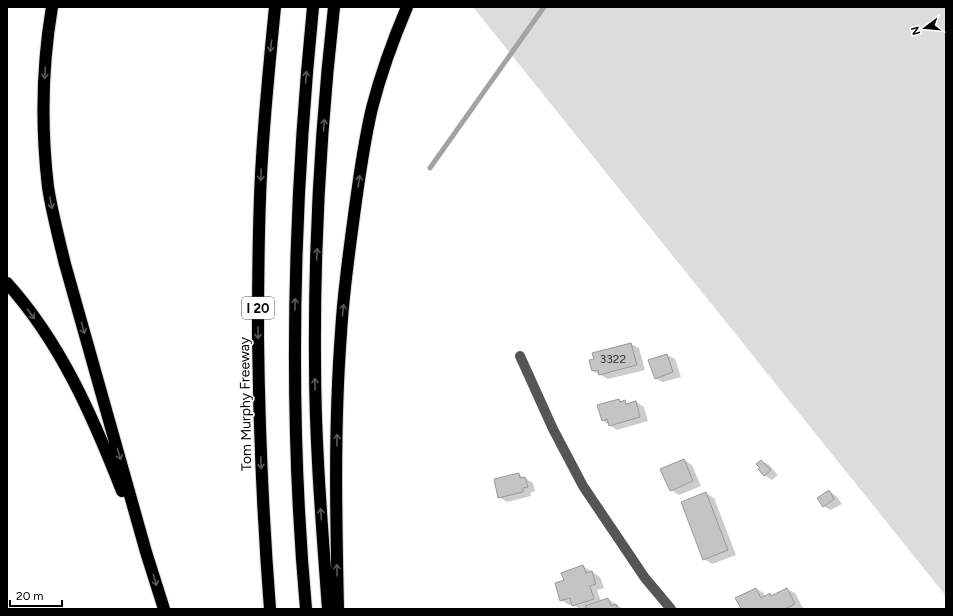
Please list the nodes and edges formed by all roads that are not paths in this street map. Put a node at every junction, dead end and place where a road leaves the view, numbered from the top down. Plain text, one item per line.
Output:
1 (52, 7) edge
2 (275, 7) edge
3 (313, 7) edge
4 (334, 7) edge
5 (407, 7) edge
6 (7, 283) edge
7 (520, 356) dead end
8 (146, 552) junction
9 (164, 609) edge
10 (270, 609) edge
11 (306, 609) edge
12 (328, 609) edge
13 (338, 609) edge
14 (671, 609) edge

1 -> 8 highway
2 -> 10 highway, Tom Murphy Freeway / I 20
11 -> 3 highway
12 -> 4 highway
13 -> 5 highway
6 -> 8 highway
7 - 14 street
8 -> 9 highway

